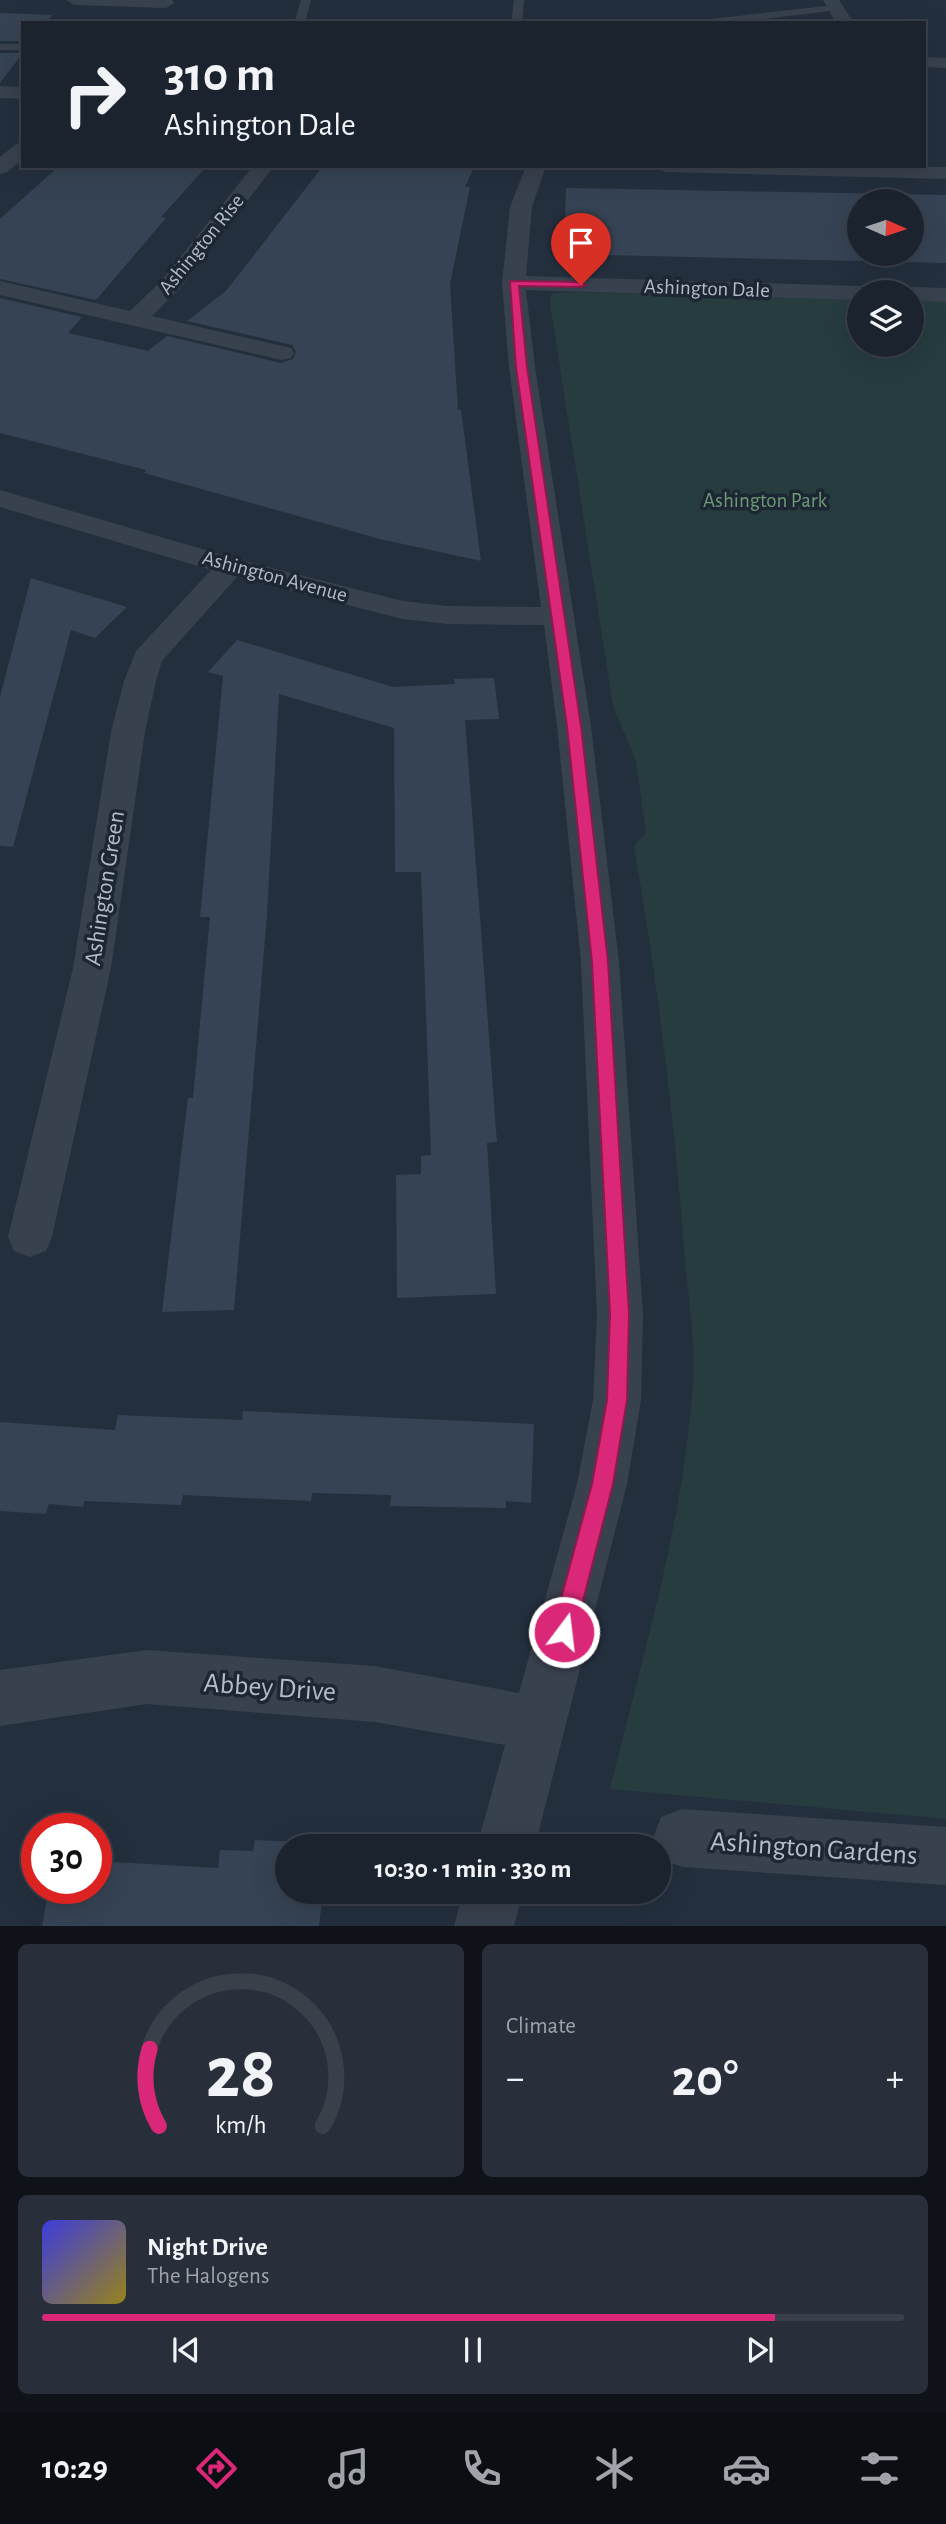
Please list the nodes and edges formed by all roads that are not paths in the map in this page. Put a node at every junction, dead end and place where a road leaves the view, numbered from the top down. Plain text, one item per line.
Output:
1 (74, 0) edge
2 (306, 0) edge
3 (519, 0) edge
4 (167, 1) edge
5 (836, 9) edge
6 (153, 21) edge
7 (300, 21) edge
8 (516, 21) edge
9 (719, 21) edge
10 (15, 30) dead end
11 (1, 47) edge
12 (21, 47) edge
13 (926, 62) edge
14 (946, 63) edge
15 (0, 92) edge
16 (21, 93) edge
17 (21, 150) edge
18 (0, 168) edge
19 (262, 168) edge
20 (535, 168) edge
21 (746, 168) edge
22 (946, 173) edge
23 (514, 283) junction
24 (0, 288) edge
25 (847, 293) edge
26 (924, 294) edge
27 (946, 295) edge
28 (135, 319) junction
29 (282, 353) dead end
30 (0, 498) edge
31 (230, 566) junction
32 (556, 615) junction
33 (30, 1237) dead end
34 (0, 1698) edge
35 (539, 1724) junction
36 (509, 1834) edge
37 (682, 1838) dead end
38 (946, 1856) edge
39 (490, 1904) edge
40 (484, 1926) edge

1 - 4 street
2 - 7 lane
3 - 8 lane
4 - 6 street
5 - 9 lane
10 - 11 lane
11 - 12 lane
13 - 14 street
15 - 16 street
17 - 18 street
19 - 28 street, Ashington Rise
20 - 23 street
21 - 22 street
23 - 25 street, Ashington Dale
23 - 32 street
24 - 28 street, Ashington Rise
26 - 27 street
28 - 29 street, Ashington Rise
30 - 31 street, Ashington Avenue
31 - 32 street, Ashington Avenue
31 - 33 street, Ashington Green
32 - 35 street
34 - 35 street, Abbey Drive
35 - 36 street
37 - 38 street, Ashington Gardens
39 - 40 street

